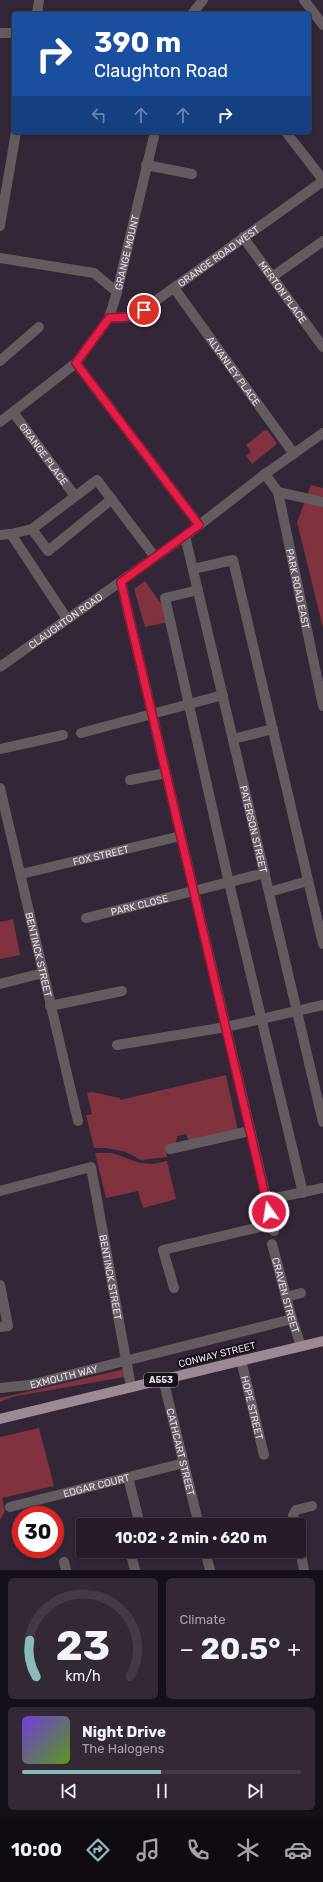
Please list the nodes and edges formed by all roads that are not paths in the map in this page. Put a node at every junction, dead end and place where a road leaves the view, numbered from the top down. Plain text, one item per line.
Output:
1 (39, 0) edge
2 (203, 0) edge
3 (304, 0) edge
4 (37, 12) edge
5 (195, 12) edge
6 (323, 25) edge
7 (0, 33) edge
8 (12, 33) edge
9 (16, 134) edge
10 (154, 134) edge
11 (288, 134) edge
12 (146, 165) junction
13 (192, 174) dead end
14 (323, 181) edge
15 (0, 226) edge
16 (243, 237) junction
17 (323, 240) edge
18 (0, 258) edge
19 (272, 277) junction
20 (174, 288) junction
21 (117, 292) junction
22 (109, 318) junction
23 (39, 327) dead end
24 (323, 347) edge
25 (0, 361) edge
26 (76, 363) junction
27 (13, 412) junction
28 (0, 422) edge
29 (323, 433) edge
30 (294, 454) junction
31 (265, 474) junction
32 (278, 492) junction
33 (75, 496) junction
34 (112, 499) junction
35 (323, 502) edge
36 (199, 525) junction
37 (32, 529) junction
38 (0, 534) edge
39 (11, 534) junction
40 (185, 536) junction
41 (155, 557) junction
42 (193, 570) junction
43 (121, 582) junction
44 (198, 590) junction
45 (67, 619) junction
46 (0, 667) edge
47 (321, 686) edge
48 (223, 695) junction
49 (188, 704) junction
50 (323, 706) edge
51 (152, 714) junction
52 (273, 730) junction
53 (81, 733) dead end
54 (63, 735) dead end
55 (233, 739) junction
56 (0, 749) edge
57 (166, 772) junction
58 (130, 780) dead end
59 (0, 788) edge
60 (3, 816) edge
61 (181, 836) junction
62 (264, 873) junction
63 (21, 874) junction
64 (308, 881) junction
65 (229, 883) junction
66 (194, 890) junction
67 (269, 892) junction
68 (86, 918) dead end
69 (323, 944) edge
70 (43, 973) junction
71 (0, 984) edge
72 (122, 991) dead end
73 (323, 1005) edge
74 (50, 1006) junction
75 (296, 1011) junction
76 (261, 1020) junction
77 (226, 1027) junction
78 (117, 1045) dead end
79 (78, 1121) dead end
80 (323, 1122) edge
81 (250, 1131) junction
82 (170, 1150) dead end
83 (323, 1188) edge
84 (0, 1191) edge
85 (302, 1193) junction
86 (266, 1200) junction
87 (272, 1244) dead end
88 (0, 1285) edge
89 (174, 1288) dead end
90 (301, 1294) dead end
91 (286, 1297) junction
92 (292, 1319) junction
93 (0, 1327) edge
94 (323, 1341) edge
95 (301, 1346) junction
96 (126, 1359) junction
97 (241, 1360) junction
98 (163, 1379) junction
99 (131, 1387) junction
100 (0, 1388) edge
101 (0, 1419) edge
102 (264, 1455) dead end
103 (184, 1463) junction
104 (128, 1477) junction
105 (312, 1506) dead end
106 (10, 1507) dead end
107 (138, 1518) edge
108 (197, 1518) edge
109 (294, 1518) edge
110 (132, 1558) edge
111 (207, 1558) edge
112 (302, 1558) edge
113 (135, 1570) edge
114 (210, 1570) edge
115 (304, 1570) edge

1 - 4 street
2 - 5 street
3 - 6 street
7 - 8 street
9 - 15 street
10 - 12 street, GRANGE MOUNT
11 - 14 street
12 - 13 street
12 - 21 street, GRANGE MOUNT
14 - 16 street, GRANGE ROAD WEST
16 - 19 street, MERTON PLACE
16 - 20 street, GRANGE ROAD WEST
17 - 19 street
18 - 21 street
19 - 24 street, MERTON PLACE
20 - 22 street, GRANGE ROAD WEST
20 - 30 street, ALVANLEY PLACE
21 - 22 street, GRANGE MOUNT
22 - 26 street, GRANGE MOUNT
23 - 25 street
26 - 27 street
26 - 36 street
27 - 28 street
27 - 33 street, GRANGE PLACE
29 - 30 street, CLAUGHTON ROAD
30 - 31 street, CLAUGHTON ROAD
31 - 32 street, PARK ROAD EAST
31 - 36 street, CLAUGHTON ROAD
32 - 35 street
32 - 47 street, PARK ROAD EAST
33 - 34 street
33 - 37 street
34 - 37 street
34 - 41 street
36 - 40 street, CLAUGHTON ROAD
37 - 39 street
38 - 39 street
39 - 45 street
40 - 41 street, CLAUGHTON ROAD
40 - 42 street, PATERSON STREET
41 - 43 street, CLAUGHTON ROAD
42 - 44 street, PATERSON STREET
42 - 52 street
43 - 45 street, CLAUGHTON ROAD
43 - 51 street
44 - 48 street, PATERSON STREET
44 - 49 street
45 - 46 street, CLAUGHTON ROAD
47 - 50 street, PARK ROAD EAST
48 - 49 street
48 - 55 street, PATERSON STREET
49 - 51 street
49 - 65 street
51 - 53 street
51 - 57 street
52 - 55 street
52 - 64 street
54 - 56 street
55 - 62 street, PATERSON STREET
57 - 58 street
57 - 61 street
59 - 60 street, BENTINCK STREET
60 - 63 street, BENTINCK STREET
61 - 63 street, FOX STREET
61 - 66 street
62 - 65 street, PARK CLOSE
62 - 67 street, PATERSON STREET
63 - 70 street, BENTINCK STREET
64 - 67 street
64 - 69 street
65 - 66 street, PARK CLOSE
65 - 76 street
66 - 68 street, PARK CLOSE
66 - 77 street
67 - 75 street, PATERSON STREET
70 - 71 street
70 - 74 street, BENTINCK STREET
72 - 74 street
73 - 75 street
74 - 79 street, BENTINCK STREET
75 - 76 street
75 - 80 street, PATERSON STREET
76 - 77 street
76 - 85 street
77 - 78 street
77 - 81 street
81 - 82 street
81 - 86 street
83 - 85 street
84 - 96 street, BENTINCK STREET
85 - 86 street
86 - 89 street
87 - 91 street, CRAVEN STREET
88 - 93 street
90 - 91 street
91 - 92 street, CRAVEN STREET
92 - 95 street, CRAVEN STREET
92 - 96 street, EXMOUTH WAY
94 - 95 main road, CONWAY STREET / A553
95 - 97 main road, CONWAY STREET / A553
96 - 99 street, BENTINCK STREET
96 - 100 street, EXMOUTH WAY
97 - 98 main road, CONWAY STREET / A553
97 - 102 street, HOPE STREET
98 - 99 main road, CONWAY STREET / A553
98 - 103 street, CATHCART STREET
99 - 101 main road, CONWAY STREET / A553
103 - 104 street, EDGAR COURT
103 - 108 street, CATHCART STREET
104 - 106 street, EDGAR COURT
104 - 107 street
105 - 109 street
110 - 113 street
111 - 114 street
112 - 115 street

